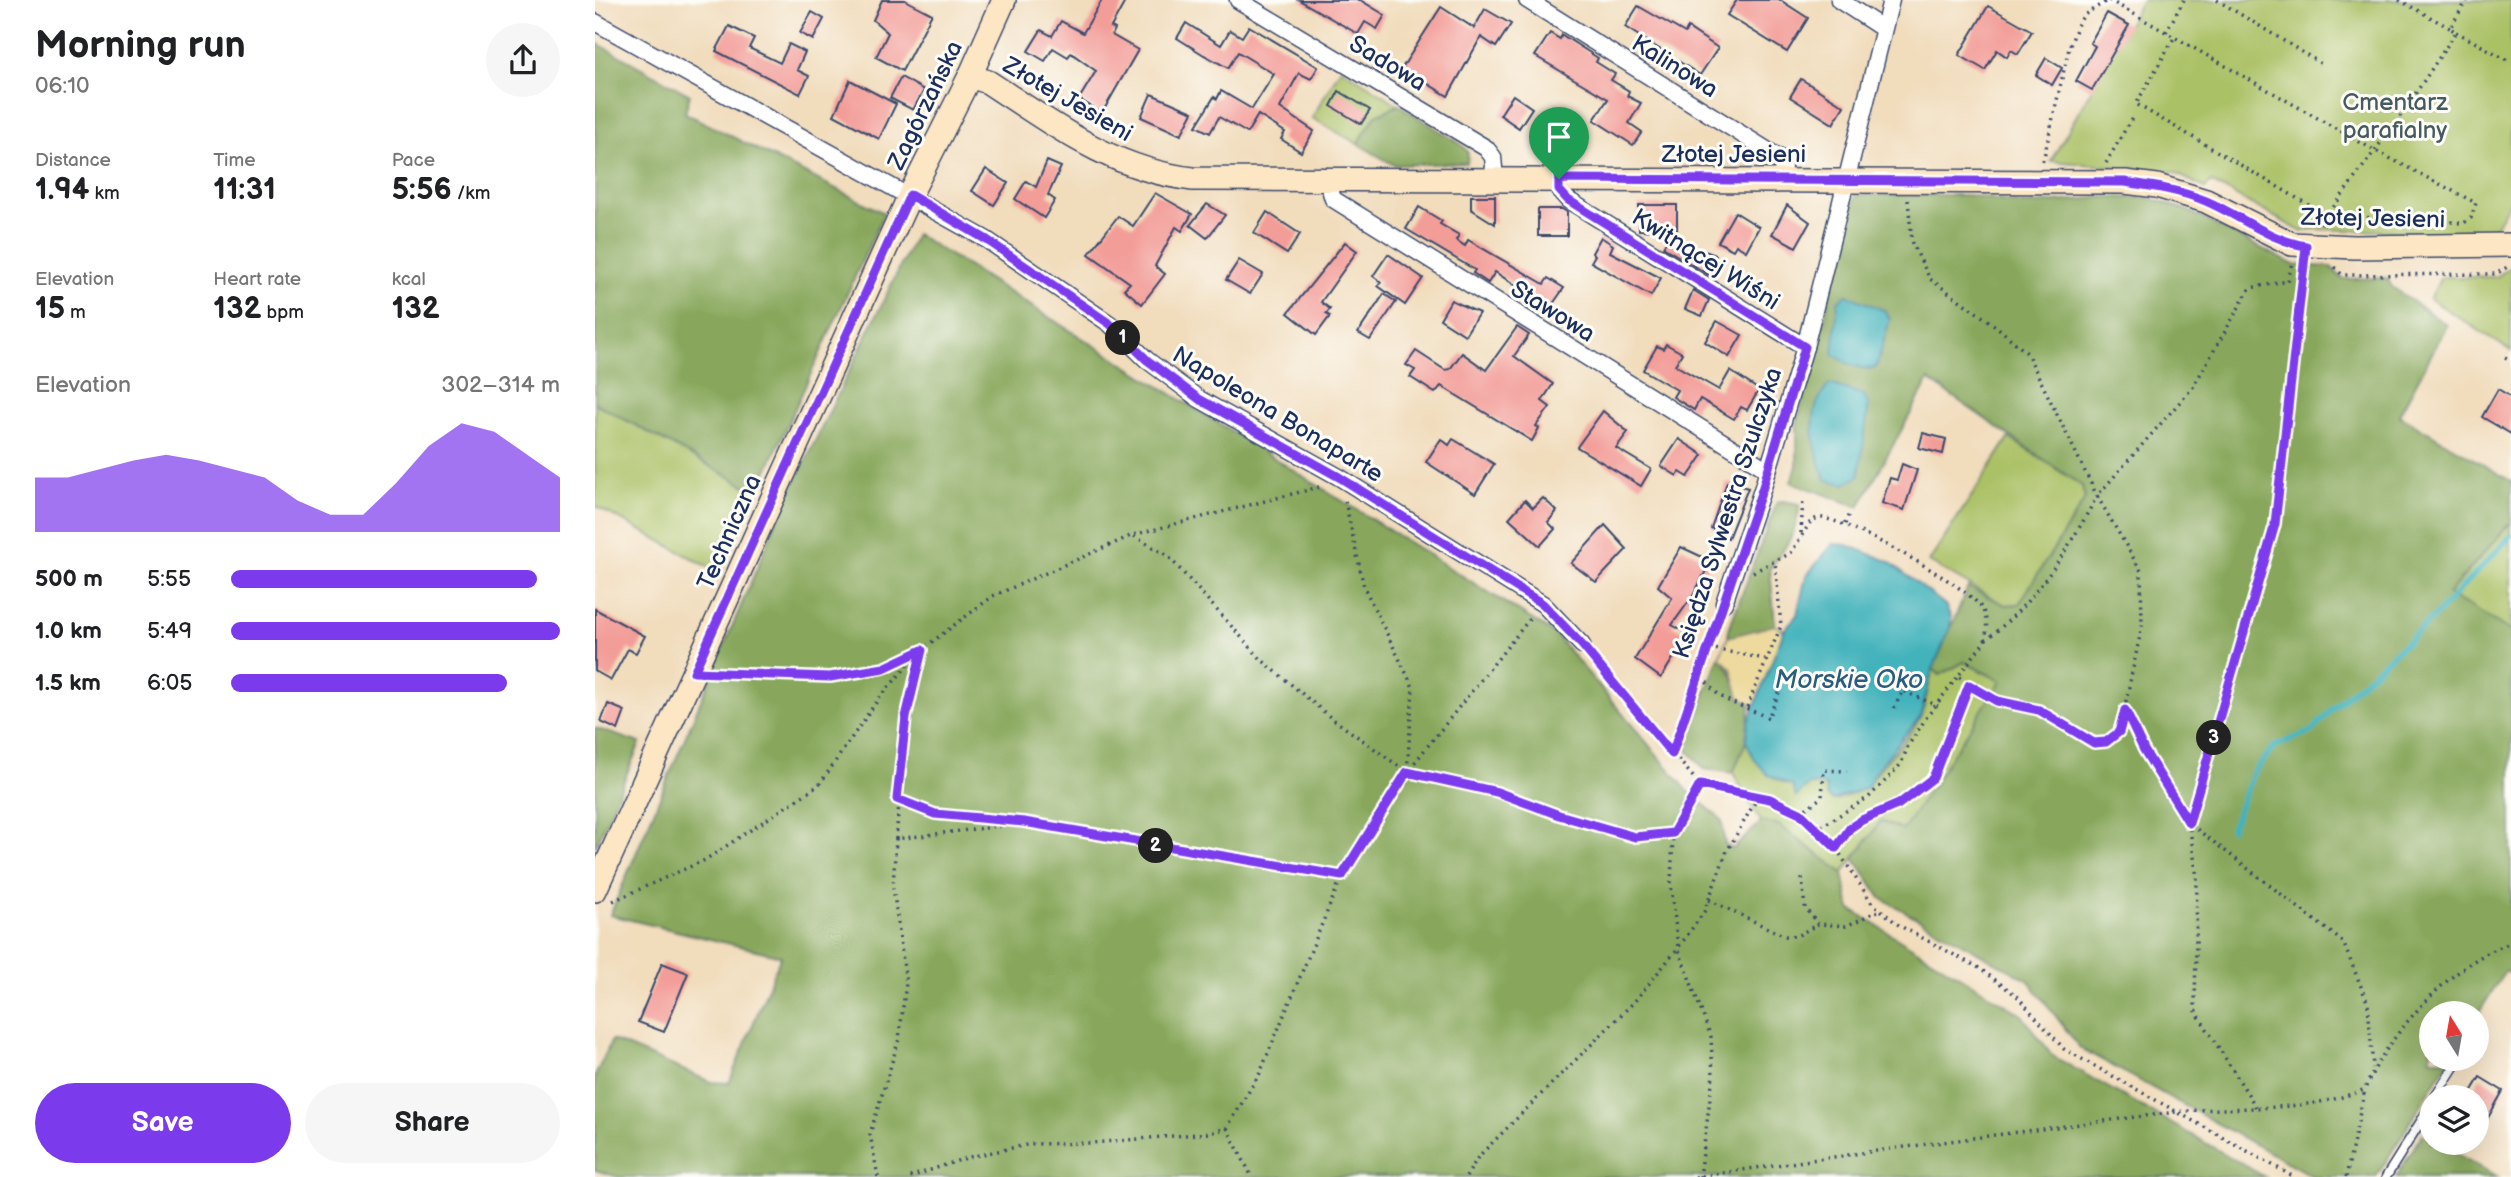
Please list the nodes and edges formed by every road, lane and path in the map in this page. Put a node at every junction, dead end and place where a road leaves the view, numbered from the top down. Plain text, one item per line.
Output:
1 (1004, 0) edge
2 (1238, 0) edge
3 (1527, 0) edge
4 (1839, 0) edge
5 (1891, 0) edge
6 (2109, 0) edge
7 (2183, 0) edge
8 (2217, 0) edge
9 (2399, 0) edge
10 (2467, 0) edge
11 (595, 22) edge
12 (1882, 28) junction
13 (2450, 28) junction
14 (2166, 32) junction
15 (2456, 32) junction
16 (2174, 38) junction
17 (2511, 62) edge
18 (2320, 63) dead end
19 (970, 76) junction
20 (2132, 118) dead end
21 (2374, 150) junction
22 (2043, 160) dead end
23 (1327, 179) junction
24 (1496, 179) junction
25 (1559, 179) junction
26 (1782, 180) junction
27 (1844, 181) junction
28 (2101, 181) junction
29 (1907, 191) dead end
30 (910, 195) junction
31 (2326, 215) junction
32 (2511, 244) edge
33 (2300, 251) junction
34 (1805, 347) junction
35 (2505, 356) dead end
36 (2511, 360) edge
37 (1768, 470) junction
38 (1339, 477) junction
39 (2097, 496) junction
40 (1803, 499) dead end
41 (1850, 511) dead end
42 (1845, 524) junction
43 (1133, 535) junction
44 (1801, 535) junction
45 (1775, 561) junction
46 (1746, 580) dead end
47 (1724, 603) joint
48 (1543, 604) junction
49 (1985, 641) junction
50 (1582, 645) joint
51 (1709, 648) junction
52 (922, 650) junction
53 (1765, 659) junction
54 (1698, 671) junction
55 (694, 672) junction
56 (1959, 677) junction
57 (1969, 685) junction
58 (1779, 693) dead end
59 (1938, 706) junction
60 (1747, 707) junction
61 (1895, 708) dead end
62 (2125, 710) junction
63 (1672, 754) junction
64 (1847, 771) dead end
65 (1407, 772) junction
66 (1700, 785) junction
67 (1759, 795) junction
68 (897, 799) junction
69 (1800, 813) junction
70 (1024, 822) junction
71 (2189, 823) junction
72 (1817, 829) junction
73 (1673, 833) junction
74 (896, 839) junction
75 (1836, 848) junction
76 (1342, 876) junction
77 (1802, 878) dead end
78 (601, 897) edge
79 (1709, 900) junction
80 (1880, 910) junction
81 (1818, 924) junction
82 (2511, 943) edge
83 (1678, 947) junction
84 (2373, 1068) junction
85 (2365, 1090) junction
86 (2256, 1107) junction
87 (2179, 1112) junction
88 (2419, 1124) edge
89 (1227, 1128) junction
90 (2283, 1170) junction
91 (878, 1177) edge
92 (910, 1177) edge
93 (1252, 1177) edge
94 (1466, 1177) edge
95 (1698, 1177) edge
96 (2286, 1177) edge
97 (2294, 1177) edge
98 (2346, 1177) edge
99 (2386, 1177) edge

1 - 19 street, Zagórzańska
2 - 24 street, Sadowa
3 - 26 street, Kalinowa
4 - 12 street
5 - 12 street, Księdza Sylwestra Szulczyka
6 - 14 path
6 - 22 path
7 - 14 path
8 - 18 path
9 - 13 path
10 - 13 path
11 - 30 street, Napoleona Bonaparte
12 - 27 street, Księdza Sylwestra Szulczyka
13 - 15 path
14 - 16 path
15 - 17 path
15 - 21 path
16 - 21 path
16 - 31 path
19 - 23 street, Złotej Jesieni
19 - 30 street, Zagórzańska
20 - 28 path
21 - 31 path
21 - 31 path
23 - 24 street, Złotej Jesieni
23 - 37 street, Stawowa
24 - 25 street, Złotej Jesieni
25 - 26 street, Złotej Jesieni
25 - 34 street, Kwitnącej Wiśni
26 - 27 street, Złotej Jesieni
27 - 28 street, Złotej Jesieni
27 - 34 street, Księdza Sylwestra Szulczyka
28 - 33 street, Złotej Jesieni
29 - 39 path
30 - 38 street, Napoleona Bonaparte
30 - 55 street, Techniczna
31 - 33 path
32 - 33 street, Złotej Jesieni
33 - 39 path
33 - 71 path
34 - 37 street, Księdza Sylwestra Szulczyka
35 - 36 path
37 - 47 street, Księdza Sylwestra Szulczyka
38 - 43 path
38 - 48 street, Napoleona Bonaparte
38 - 65 path
39 - 49 path
39 - 62 path
40 - 44 path
41 - 42 path
42 - 44 path
42 - 49 path
43 - 52 path
43 - 65 path
44 - 45 path
45 - 46 path
45 - 53 path
47 - 51 path, Księdza Sylwestra Szulczyka
48 - 50 street, Napoleona Bonaparte
48 - 65 path
49 - 56 path
50 - 63 path
51 - 53 path
51 - 54 path, Księdza Sylwestra Szulczyka
52 - 55 path
52 - 68 path
52 - 78 path
53 - 60 path
54 - 60 path
54 - 63 path, Księdza Sylwestra Szulczyka
55 - 78 street, Techniczna
56 - 57 path
56 - 59 path
57 - 62 path
57 - 75 path
58 - 60 path
59 - 61 path
59 - 72 path
62 - 71 path
63 - 66 path
64 - 69 path
65 - 73 path
65 - 76 path
66 - 67 path
66 - 73 path
67 - 69 path
67 - 79 path
68 - 70 path
68 - 74 path
69 - 72 path
70 - 74 path
70 - 76 path
71 - 84 path
71 - 86 path
72 - 75 path
73 - 83 path
74 - 91 path
75 - 80 path
76 - 89 path
77 - 81 path
79 - 81 path
79 - 83 path
80 - 81 path
80 - 87 path
82 - 84 path
83 - 94 path
83 - 95 path
84 - 85 path
85 - 86 path
85 - 98 path
86 - 87 path
87 - 90 path
87 - 95 path
88 - 99 lane
89 - 92 path
89 - 93 path
90 - 96 path
90 - 97 path

